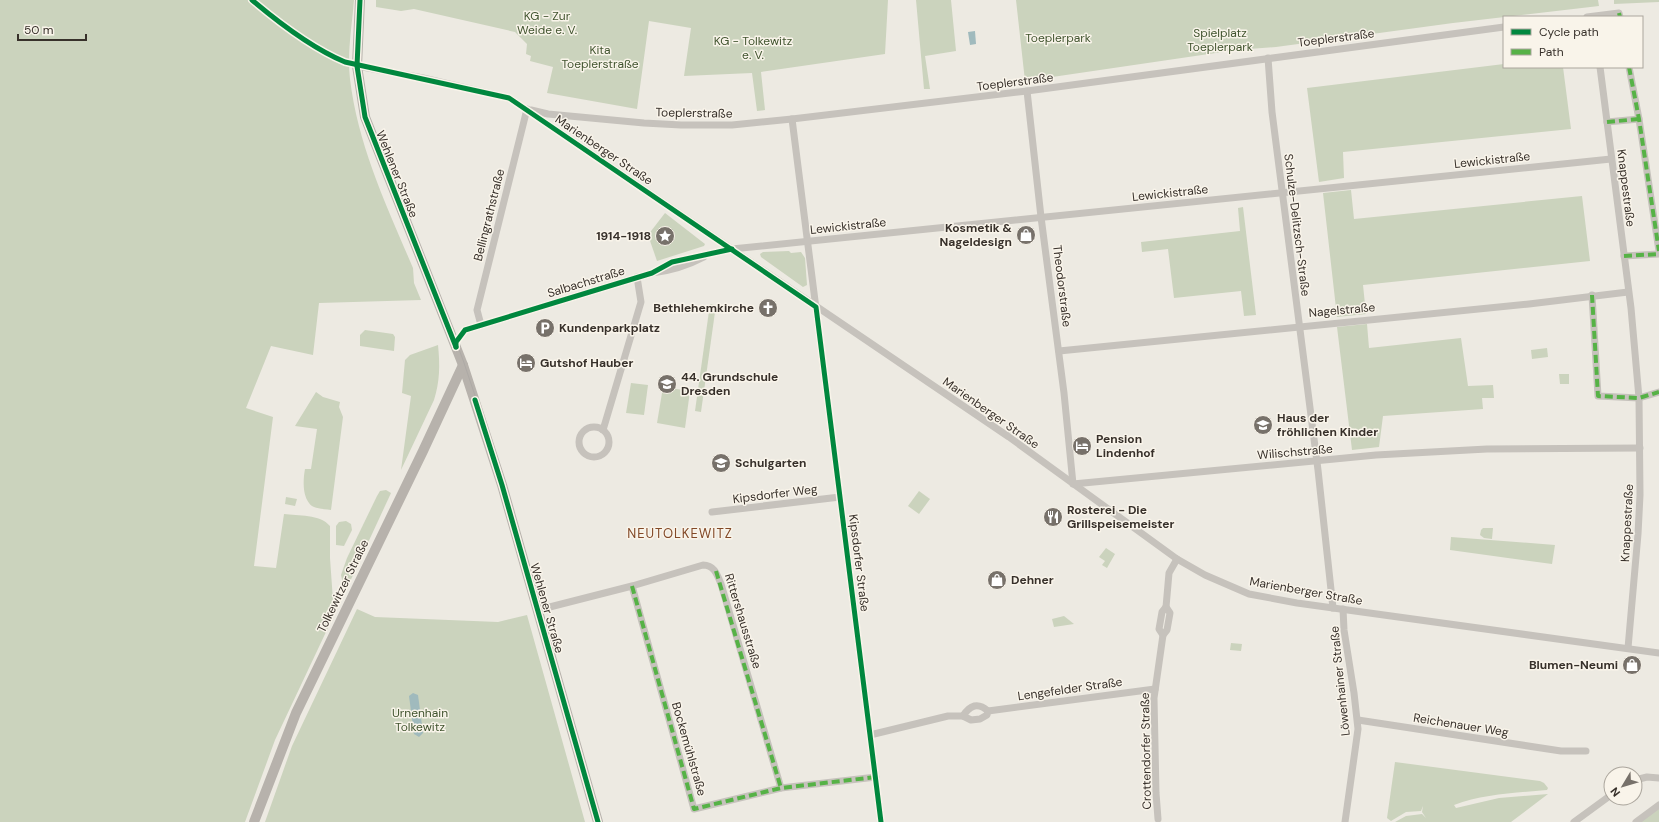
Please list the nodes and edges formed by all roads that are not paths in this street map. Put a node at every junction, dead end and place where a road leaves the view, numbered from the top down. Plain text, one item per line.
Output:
1 (360, 0) edge
2 (1620, 15) edge
3 (1606, 16) edge
4 (1503, 27) edge
5 (1268, 58) junction
6 (357, 66) junction
7 (1600, 68) edge
8 (1629, 68) edge
9 (1027, 91) junction
10 (527, 110) junction
11 (1639, 118) junction
12 (792, 119) junction
13 (1607, 122) junction
14 (1611, 159) junction
15 (1282, 194) junction
16 (1041, 217) junction
17 (808, 241) junction
18 (732, 249) junction
19 (1659, 252) edge
20 (1624, 256) junction
21 (637, 277) junction
22 (1628, 292) junction
23 (1592, 295) junction
24 (816, 307) junction
25 (481, 325) junction
26 (1299, 326) junction
27 (456, 347) junction
28 (1059, 351) junction
29 (463, 365) junction
30 (1659, 392) edge
31 (1639, 398) junction
32 (603, 430) junction
33 (1640, 448) junction
34 (1316, 460) junction
35 (1073, 484) junction
36 (840, 497) junction
37 (712, 512) dead end
38 (1177, 559) junction
39 (632, 586) junction
40 (1333, 608) junction
41 (1343, 609) junction
42 (538, 610) junction
43 (1628, 648) junction
44 (1659, 653) edge
45 (1155, 689) junction
46 (988, 711) junction
47 (963, 716) junction
48 (1358, 720) junction
49 (870, 735) junction
50 (1586, 751) dead end
51 (876, 777) junction
52 (1643, 778) edge
53 (1659, 778) edge
54 (780, 788) junction
55 (1603, 801) edge
56 (1659, 805) edge
57 (1158, 819) dead end
58 (254, 822) edge
59 (598, 822) edge
60 (881, 822) edge
61 (1345, 822) edge
62 (1574, 822) edge
63 (1636, 822) edge

1 - 6 main road, Wehlener Straße
2 - 3 street
4 - 5 street, Toeplerstraße
5 - 9 street, Toeplerstraße
5 - 15 street, Schulze-Delitzsch-Straße
6 - 10 street, Marienberger Straße
6 - 27 main road, Wehlener Straße
7 - 13 street, Knappestraße
8 - 11 street, Knappestraße
9 - 12 street, Toeplerstraße
9 - 16 street, Theodorstraße
10 - 12 street, Toeplerstraße
10 - 18 street, Marienberger Straße
10 - 25 street, Bellingrathstraße
11 - 13 street
11 - 19 street, Knappestraße
12 - 17 street, Kipsdorfer Straße
13 - 14 street, Knappestraße
14 - 15 street, Lewickistraße
14 - 20 street, Knappestraße
15 - 16 street, Lewickistraße
15 - 26 street, Schulze-Delitzsch-Straße
16 - 17 street, Lewickistraße
16 - 28 street, Theodorstraße
17 - 18 street, Lewickistraße
17 - 24 street, Kipsdorfer Straße
18 - 21 street, Salbachstraße
18 - 24 street, Marienberger Straße
19 - 20 street, Knappestraße
20 - 22 street, Knappestraße
21 - 25 street, Salbachstraße
21 - 32 street
22 - 23 street, Nagelstraße
22 - 31 street, Knappestraße
23 - 26 street, Nagelstraße
23 - 31 street
24 - 35 street, Marienberger Straße
24 - 36 street, Kipsdorfer Straße
25 - 27 street, Salbachstraße
26 - 28 street, Nagelstraße
26 - 34 street, Schulze-Delitzsch-Straße
27 - 29 main road, Wehlener Straße
28 - 35 street, Theodorstraße
29 - 42 main road, Wehlener Straße
29 - 58 main road, Tolkewitzer Straße
30 - 31 street
31 - 33 street, Knappestraße
32 - 32 street
33 - 34 street, Wilischstraße
33 - 43 street, Knappestraße
34 - 35 street, Wilischstraße
34 - 40 street, Schulze-Delitzsch-Straße
35 - 38 street, Marienberger Straße
36 - 37 street, Kipsdorfer Weg
36 - 49 street, Kipsdorfer Straße
38 - 40 street, Marienberger Straße
38 - 45 street, Crottendorfer Straße
39 - 42 street, Rittershausstraße
39 - 54 street, Rittershausstraße
39 - 54 street, Bockemühlstraße
40 - 41 street, Marienberger Straße
41 - 43 street, Marienberger Straße
41 - 48 street, Löwenhainer Straße
42 - 59 main road, Wehlener Straße
43 - 44 street, Marienberger Straße
45 - 46 street, Lengefelder Straße
45 - 57 street, Crottendorfer Straße
46 - 47 street, Lengefelder Straße
46 - 47 street, Lengefelder Straße
47 - 49 street, Lengefelder Straße
48 - 50 street, Reichenauer Weg
48 - 61 street, Löwenhainer Straße
49 - 51 street, Kipsdorfer Straße
51 - 54 street, Bockemühlstraße
51 - 60 street, Kipsdorfer Straße
52 - 53 street
55 - 62 street
56 - 63 street

